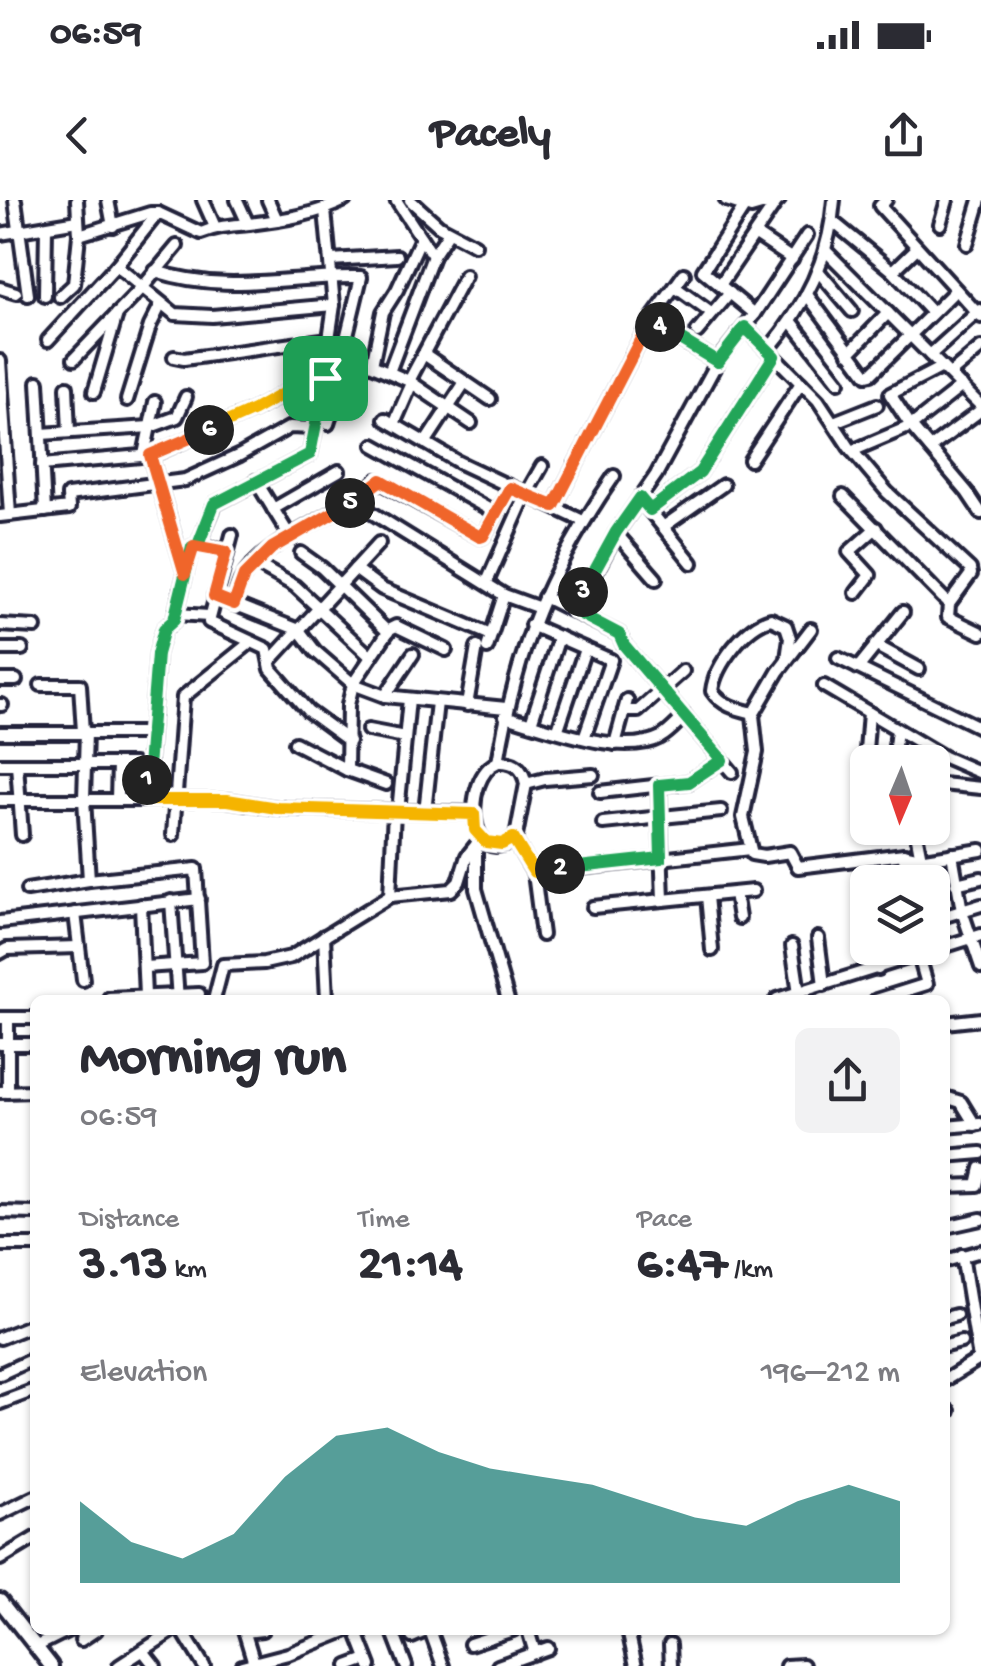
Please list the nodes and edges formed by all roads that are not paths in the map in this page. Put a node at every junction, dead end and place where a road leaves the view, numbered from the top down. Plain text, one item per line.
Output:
1 (15, 200) edge
2 (78, 200) edge
3 (108, 200) edge
4 (147, 200) edge
5 (204, 200) edge
6 (237, 200) edge
7 (268, 200) edge
8 (304, 200) edge
9 (345, 200) edge
10 (396, 200) edge
11 (410, 200) edge
12 (726, 200) edge
13 (779, 200) edge
14 (834, 200) edge
15 (886, 200) edge
16 (946, 200) edge
17 (980, 200) edge
18 (744, 206) junction
19 (325, 210) junction
20 (154, 213) junction
21 (310, 213) junction
22 (277, 220) junction
23 (78, 221) junction
24 (832, 221) junction
25 (248, 224) junction
26 (940, 224) dead end
27 (46, 226) junction
28 (113, 226) junction
29 (216, 227) junction
30 (19, 231) junction
31 (449, 232) junction
32 (0, 234) edge
33 (79, 235) junction
34 (756, 235) junction
35 (807, 235) dead end
36 (421, 238) junction
37 (967, 244) dead end
38 (476, 245) dead end
39 (177, 246) dead end
40 (917, 248) junction
41 (826, 251) junction
42 (397, 256) dead end
43 (433, 256) junction
44 (331, 260) junction
45 (792, 260) junction
46 (116, 266) junction
47 (155, 271) junction
48 (892, 271) junction
49 (818, 272) junction
50 (684, 274) dead end
51 (465, 276) dead end
52 (332, 277) junction
53 (675, 286) junction
54 (0, 288) edge
55 (142, 288) junction
56 (725, 289) junction
57 (956, 290) junction
58 (45, 296) dead end
59 (808, 296) junction
60 (60, 297) dead end
61 (161, 304) junction
62 (334, 305) junction
63 (852, 311) dead end
64 (711, 313) junction
65 (888, 313) junction
66 (932, 313) junction
67 (980, 313) edge
68 (118, 314) junction
69 (755, 314) junction
70 (650, 321) junction
71 (792, 322) junction
72 (745, 327) junction
73 (697, 332) dead end
74 (910, 334) junction
75 (48, 340) dead end
76 (981, 348) edge
77 (771, 353) junction
78 (849, 353) junction
79 (424, 354) junction
80 (930, 355) junction
81 (174, 356) dead end
82 (74, 359) dead end
83 (0, 361) edge
84 (718, 362) junction
85 (946, 371) junction
86 (388, 372) junction
87 (325, 378) junction
88 (340, 380) junction
89 (38, 382) dead end
90 (410, 382) junction
91 (465, 382) junction
92 (839, 382) dead end
93 (801, 383) junction
94 (962, 386) junction
95 (68, 388) dead end
96 (94, 392) dead end
97 (976, 392) edge
98 (186, 397) dead end
99 (490, 399) dead end
100 (128, 400) dead end
101 (154, 402) dead end
102 (877, 405) dead end
103 (449, 408) junction
104 (981, 408) edge
105 (834, 422) junction
106 (472, 423) dead end
107 (328, 424) dead end
108 (911, 426) junction
109 (150, 427) junction
110 (314, 428) junction
111 (69, 432) junction
112 (41, 434) junction
113 (425, 443) junction
114 (374, 444) dead end
115 (930, 448) junction
116 (852, 451) junction
117 (147, 455) junction
118 (750, 460) dead end
119 (42, 464) junction
120 (542, 466) dead end
121 (340, 471) dead end
122 (614, 476) dead end
123 (256, 481) junction
124 (158, 484) junction
125 (724, 485) dead end
126 (981, 486) edge
127 (510, 488) junction
128 (967, 492) junction
129 (525, 496) junction
130 (842, 496) dead end
131 (640, 498) junction
132 (352, 502) junction
133 (554, 506) junction
134 (273, 508) junction
135 (650, 510) junction
136 (45, 511) junction
137 (981, 513) edge
138 (496, 514) junction
139 (5, 516) edge
140 (583, 521) junction
141 (663, 527) junction
142 (876, 528) junction
143 (616, 532) junction
144 (232, 535) dead end
145 (291, 538) junction
146 (379, 544) dead end
147 (198, 545) junction
148 (226, 552) junction
149 (301, 553) dead end
150 (692, 563) dead end
151 (256, 564) junction
152 (355, 569) junction
153 (185, 574) junction
154 (656, 579) dead end
155 (487, 582) junction
156 (341, 586) junction
157 (856, 592) dead end
158 (504, 595) junction
159 (214, 596) junction
160 (541, 602) junction
161 (234, 604) junction
162 (949, 604) junction
163 (322, 608) junction
164 (575, 611) junction
165 (903, 612) dead end
166 (176, 614) junction
167 (209, 616) junction
168 (0, 625) edge
169 (531, 626) junction
170 (36, 627) dead end
171 (812, 629) dead end
172 (980, 629) edge
173 (299, 630) junction
174 (388, 632) junction
175 (491, 635) junction
176 (559, 638) junction
177 (251, 642) junction
178 (876, 644) junction
179 (585, 648) junction
180 (0, 649) edge
181 (22, 650) dead end
182 (446, 650) dead end
183 (412, 654) dead end
184 (372, 657) junction
185 (838, 658) dead end
186 (272, 659) junction
187 (787, 660) junction
188 (858, 668) junction
189 (919, 669) dead end
190 (683, 671) dead end
191 (0, 680) edge
192 (16, 680) dead end
193 (353, 684) junction
194 (41, 685) dead end
195 (824, 686) dead end
196 (663, 690) junction
197 (385, 696) junction
198 (409, 699) junction
199 (437, 702) junction
200 (467, 705) junction
201 (506, 712) junction
202 (754, 712) junction
203 (870, 714) junction
204 (685, 716) junction
205 (531, 723) junction
206 (981, 728) edge
207 (558, 729) junction
208 (368, 730) dead end
209 (896, 730) junction
210 (0, 732) edge
211 (84, 732) junction
212 (150, 733) junction
213 (405, 737) junction
214 (584, 738) junction
215 (349, 742) junction
216 (296, 743) dead end
217 (616, 744) junction
218 (869, 745) edge
219 (895, 745) edge
220 (722, 760) junction
221 (498, 762) junction
222 (84, 763) junction
223 (0, 764) edge
224 (17, 764) junction
225 (118, 764) junction
226 (134, 764) dead end
227 (347, 770) junction
228 (732, 772) dead end
229 (981, 772) edge
230 (593, 775) dead end
231 (386, 784) dead end
232 (526, 784) junction
233 (659, 785) junction
234 (950, 785) edge
235 (981, 788) edge
236 (600, 792) dead end
237 (84, 799) junction
238 (117, 799) junction
239 (175, 799) junction
240 (0, 800) edge
241 (19, 800) junction
242 (146, 800) junction
243 (721, 811) dead end
244 (396, 812) junction
245 (425, 812) junction
246 (474, 814) junction
247 (660, 816) junction
248 (602, 823) dead end
249 (22, 835) dead end
250 (173, 835) dead end
251 (513, 838) junction
252 (478, 841) junction
253 (918, 845) edge
254 (750, 849) junction
255 (981, 850) edge
256 (904, 854) junction
257 (952, 854) junction
258 (661, 858) junction
259 (921, 859) junction
260 (906, 865) edge
261 (534, 872) junction
262 (981, 878) edge
263 (89, 880) junction
264 (956, 884) junction
265 (27, 890) dead end
266 (752, 892) dead end
267 (735, 893) junction
268 (390, 896) junction
269 (707, 896) junction
270 (199, 899) junction
271 (662, 900) junction
272 (171, 901) junction
273 (141, 905) junction
274 (981, 905) edge
275 (593, 908) dead end
276 (962, 911) junction
277 (75, 913) junction
278 (950, 915) edge
279 (738, 918) dead end
280 (0, 922) edge
281 (542, 935) dead end
282 (324, 936) junction
283 (977, 937) edge
284 (818, 938) dead end
285 (792, 946) dead end
286 (950, 946) edge
287 (79, 947) junction
288 (712, 950) dead end
289 (0, 953) edge
290 (176, 964) junction
291 (877, 965) edge
292 (891, 965) edge
293 (922, 965) edge
294 (146, 966) junction
295 (981, 967) edge
296 (878, 969) junction
297 (83, 980) dead end
298 (824, 985) junction
299 (799, 993) junction
300 (199, 994) dead end
301 (146, 995) edge
302 (178, 995) edge
303 (192, 995) edge
304 (215, 995) edge
305 (326, 995) edge
306 (507, 995) edge
307 (793, 995) edge
308 (894, 995) edge
309 (4, 1018) edge
310 (30, 1018) edge
311 (981, 1019) edge
312 (950, 1022) edge
313 (4, 1044) edge
314 (30, 1044) edge
315 (30, 1091) edge
316 (4, 1092) edge
317 (950, 1099) edge
318 (978, 1124) edge
319 (950, 1127) edge
320 (981, 1153) edge
321 (950, 1156) edge
322 (981, 1168) edge
323 (950, 1186) edge
324 (0, 1212) edge
325 (30, 1213) edge
326 (981, 1219) edge
327 (950, 1226) edge
328 (0, 1244) edge
329 (30, 1244) edge
330 (981, 1251) edge
331 (962, 1255) junction
332 (950, 1259) edge
333 (30, 1326) edge
334 (0, 1338) edge
335 (961, 1342) dead end
336 (950, 1345) edge
337 (980, 1358) edge
338 (30, 1360) edge
339 (0, 1374) edge
340 (950, 1377) edge
341 (30, 1392) edge
342 (0, 1403) edge
343 (30, 1499) edge
344 (0, 1514) edge
345 (30, 1544) edge
346 (0, 1560) edge
347 (2, 1607) edge
348 (60, 1635) edge
349 (88, 1635) edge
350 (170, 1635) edge
351 (182, 1635) edge
352 (245, 1635) edge
353 (338, 1635) edge
354 (358, 1635) edge
355 (393, 1635) edge
356 (417, 1635) edge
357 (431, 1635) edge
358 (498, 1635) edge
359 (530, 1635) edge
360 (629, 1635) edge
361 (412, 1637) dead end
362 (81, 1640) dead end
363 (470, 1644) dead end
364 (670, 1644) dead end
365 (38, 1646) junction
366 (548, 1648) dead end
367 (144, 1652) junction
368 (535, 1653) junction
369 (289, 1660) edge
370 (368, 1662) edge
371 (254, 1664) edge
372 (803, 1665) edge
373 (51, 1666) edge
374 (119, 1666) edge
375 (155, 1666) edge
376 (204, 1666) edge
377 (348, 1666) edge
378 (406, 1666) edge
379 (444, 1666) edge
380 (498, 1666) edge
381 (636, 1666) edge
382 (671, 1666) edge
383 (786, 1666) edge

1 - 30 street
2 - 23 street
3 - 28 street
4 - 20 street
5 - 29 street
6 - 25 street
7 - 22 street
8 - 21 street
9 - 19 street
10 - 36 street
11 - 31 street
12 - 18 street
13 - 18 street
13 - 34 street
14 - 24 street
15 - 40 street
16 - 26 street
17 - 37 street
18 - 56 street
19 - 21 street
19 - 44 street
20 - 28 street
20 - 29 street
20 - 46 street
21 - 22 street
22 - 25 street
23 - 27 street
23 - 33 street
24 - 41 street
24 - 48 street
25 - 29 street
27 - 30 street
27 - 58 street
28 - 33 street
30 - 32 street
30 - 54 street
31 - 38 street
31 - 43 street
33 - 60 street
34 - 45 street
34 - 56 street
35 - 45 street
36 - 43 street
36 - 86 street
39 - 47 street
40 - 48 street
40 - 57 street
41 - 49 street
41 - 65 street
42 - 44 street
43 - 86 street
44 - 52 street
45 - 69 street
46 - 55 street
46 - 75 street
47 - 52 street
47 - 55 street
48 - 66 street
49 - 59 street
49 - 63 street
50 - 53 street
51 - 79 street
52 - 62 street
52 - 88 street
53 - 64 street
53 - 70 street
55 - 61 street
55 - 68 street
56 - 64 street
56 - 69 street
57 - 66 street
57 - 67 street
59 - 71 street
59 - 78 street
61 - 62 street
61 - 100 street
62 - 81 street
64 - 73 street
65 - 74 street
65 - 78 street
66 - 74 street
67 - 80 street
68 - 82 street
68 - 96 street
69 - 72 street
70 - 84 street
70 - 133 street
71 - 77 street
71 - 92 street
72 - 77 street
72 - 84 street
74 - 78 street
74 - 80 street
76 - 85 street
77 - 93 street
77 - 135 street
79 - 90 street
79 - 91 street
80 - 85 street
83 - 139 street
84 - 131 street
85 - 94 street
85 - 108 street
86 - 90 street
87 - 88 street
87 - 110 street
87 - 117 street
88 - 107 street
89 - 112 street
90 - 103 street
90 - 113 street
91 - 99 street
91 - 103 street
93 - 105 street
93 - 118 street
94 - 97 street
94 - 108 street
95 - 111 street
97 - 104 street
98 - 109 street
101 - 109 street
102 - 105 street
103 - 106 street
103 - 113 street
104 - 115 street
105 - 116 street
108 - 115 street
108 - 116 street
109 - 111 street
109 - 117 street
110 - 123 street
110 - 124 street
111 - 112 street
112 - 119 street
113 - 127 street
114 - 138 street
115 - 128 street
116 - 162 street
117 - 119 street
117 - 124 street
119 - 136 street
120 - 129 street
121 - 134 street
122 - 140 street
123 - 134 street
123 - 147 street
124 - 136 street
124 - 153 street
125 - 141 street
126 - 128 street
127 - 129 street
127 - 138 street
128 - 137 street
129 - 133 street
129 - 155 street
130 - 142 street
131 - 135 street
131 - 143 street
132 - 138 street
132 - 145 street
132 - 155 street
133 - 140 street
134 - 145 street
135 - 141 street
136 - 139 street
140 - 160 street
141 - 150 street
142 - 157 street
142 - 162 street
143 - 154 street
143 - 164 street
144 - 148 street
145 - 151 street
146 - 152 street
147 - 148 street
147 - 153 street
148 - 159 street
149 - 156 street
151 - 161 street
151 - 163 street
152 - 156 street
152 - 175 street
153 - 166 street
155 - 158 street
156 - 163 street
156 - 174 street
158 - 160 street
158 - 175 street
159 - 161 street
159 - 167 street
160 - 164 street
160 - 169 street
161 - 173 street
162 - 172 street
163 - 173 street
163 - 184 street
164 - 196 street
165 - 178 street
166 - 167 street
166 - 212 street
167 - 177 street
168 - 170 street
169 - 176 street
169 - 201 street
171 - 187 street
173 - 186 street
173 - 193 street
174 - 182 street
174 - 184 street
175 - 200 street
176 - 179 street
176 - 205 street
177 - 186 street
177 - 239 street
178 - 188 street
178 - 189 street
179 - 207 street
179 - 214 street
180 - 181 street
183 - 197 street
184 - 193 street
185 - 188 street
186 - 215 street
187 - 202 street
187 - 202 street
188 - 206 street
190 - 196 street
191 - 192 street
193 - 197 street
193 - 215 street
194 - 211 street
195 - 203 street
196 - 204 street
196 - 217 street
197 - 198 street
198 - 199 street
198 - 213 street
199 - 200 street
199 - 245 street
200 - 201 street
201 - 205 street
201 - 221 street
202 - 254 street
203 - 209 street
203 - 218 street
204 - 217 street
204 - 220 street
205 - 207 street
207 - 214 street
208 - 213 street
209 - 219 street
209 - 229 street
210 - 211 street
211 - 212 street
211 - 222 street
212 - 242 street
213 - 244 street
214 - 217 street
215 - 227 street
216 - 227 street
220 - 228 street
220 - 233 street
221 - 232 street
221 - 246 street
222 - 224 street
222 - 225 street
222 - 237 street
223 - 224 street
224 - 241 street
225 - 226 street
225 - 238 street
227 - 231 street
230 - 232 street
232 - 251 street
233 - 236 street
233 - 247 street
234 - 235 street
237 - 238 street
237 - 241 street
237 - 263 street
238 - 242 street
239 - 242 street
239 - 244 street
239 - 250 street
240 - 241 street
241 - 249 street
243 - 247 street
244 - 245 street
244 - 268 street
245 - 246 street
246 - 252 street
247 - 248 street
247 - 258 street
251 - 252 street
251 - 261 street
252 - 268 street
252 - 306 street
253 - 259 street
254 - 256 street
254 - 258 street
255 - 257 street
256 - 259 street
256 - 260 street
257 - 259 street
257 - 264 street
258 - 261 street
258 - 271 street
261 - 281 street
262 - 264 street
263 - 265 street
263 - 270 street
264 - 276 street
266 - 267 street
267 - 269 street
267 - 279 street
268 - 282 street
269 - 271 street
269 - 288 street
270 - 272 street
270 - 290 street
271 - 275 street
272 - 273 street
272 - 290 street
273 - 277 street
273 - 294 street
274 - 276 street
276 - 278 street
276 - 283 street
277 - 280 street
277 - 287 street
282 - 304 street
282 - 305 street
283 - 286 street
283 - 295 street
284 - 298 street
285 - 299 street
287 - 289 street
287 - 297 street
290 - 294 street
290 - 302 street
291 - 296 street
292 - 296 street
293 - 308 street
294 - 301 street
296 - 298 street
298 - 299 street
299 - 307 street
300 - 303 street
309 - 310 street
309 - 313 street
311 - 312 street
313 - 314 street
313 - 316 street
315 - 316 street
317 - 318 street
318 - 319 street
320 - 321 street
322 - 323 street
324 - 325 street
326 - 327 street
328 - 329 street
330 - 331 street
331 - 332 street
331 - 337 street
333 - 334 street
335 - 336 street
337 - 340 street
338 - 339 street
341 - 342 street
343 - 344 street
345 - 346 street
347 - 365 main road
348 - 365 street
349 - 362 street
350 - 367 street
351 - 376 street
352 - 371 street
353 - 369 street
354 - 370 street
355 - 378 street
356 - 361 street
357 - 379 street
358 - 363 street
359 - 368 street
360 - 381 street
364 - 382 street
365 - 373 main road
366 - 368 street
367 - 374 street
367 - 375 street
368 - 380 street
369 - 371 street
370 - 377 street
372 - 383 street

